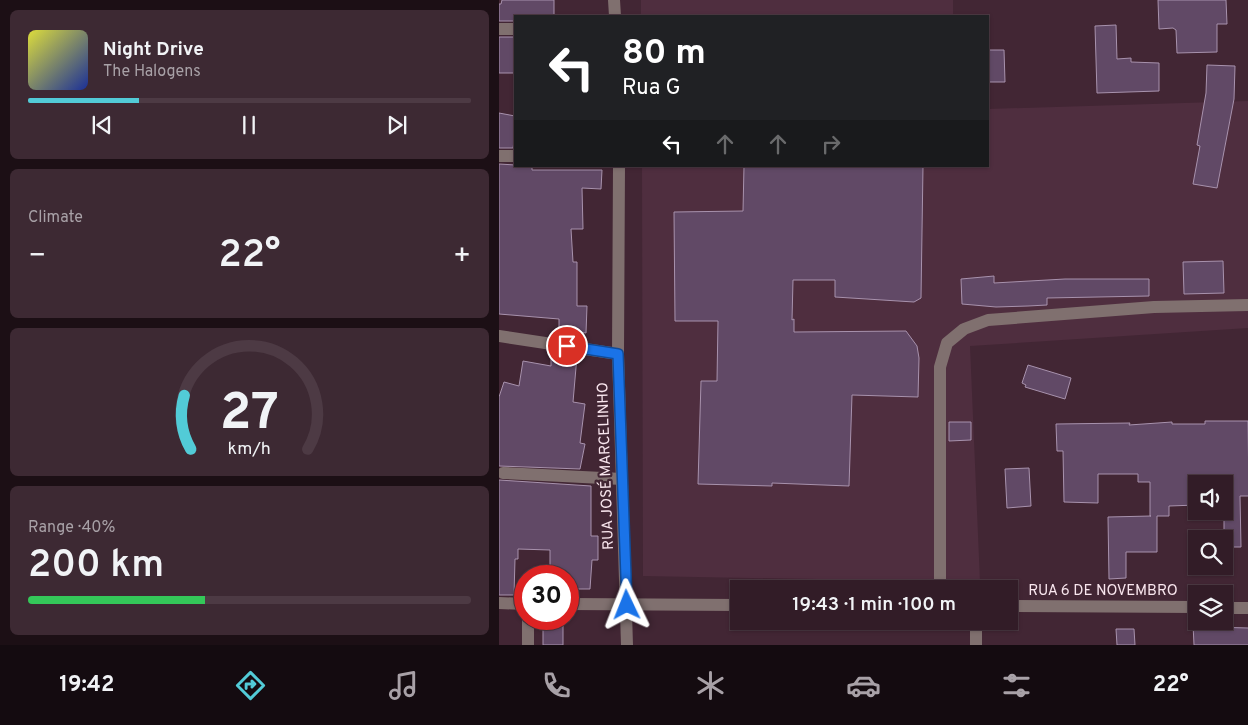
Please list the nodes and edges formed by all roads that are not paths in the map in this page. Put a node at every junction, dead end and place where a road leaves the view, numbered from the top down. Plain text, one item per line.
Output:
1 (614, 0) edge
2 (615, 15) edge
3 (499, 29) edge
4 (514, 29) edge
5 (499, 156) edge
6 (514, 156) edge
7 (619, 167) edge
8 (1248, 305) edge
9 (499, 336) edge
10 (618, 354) junction
11 (503, 473) dead end
12 (622, 479) junction
13 (940, 580) edge
14 (499, 603) edge
15 (514, 604) edge
16 (579, 604) edge
17 (627, 605) junction
18 (730, 605) edge
19 (1018, 606) edge
20 (1188, 607) edge
21 (1233, 608) edge
22 (1248, 608) edge
23 (529, 630) edge
24 (976, 630) edge
25 (528, 645) edge
26 (627, 645) edge
27 (976, 645) edge

1 - 2 street
3 - 4 street
5 - 6 street
7 - 10 street, RUA JOSÉ MARCELINHO
8 - 13 street
9 - 10 street
10 - 12 street, RUA JOSÉ MARCELINHO
11 - 12 street
12 - 17 street, RUA JOSÉ MARCELINHO
14 - 15 street
16 - 17 street
17 - 18 street
17 - 26 street, RUA JOSÉ MARCELINHO
19 - 20 street, RUA 6 DE NOVEMBRO
21 - 22 street
23 - 25 street
24 - 27 street

